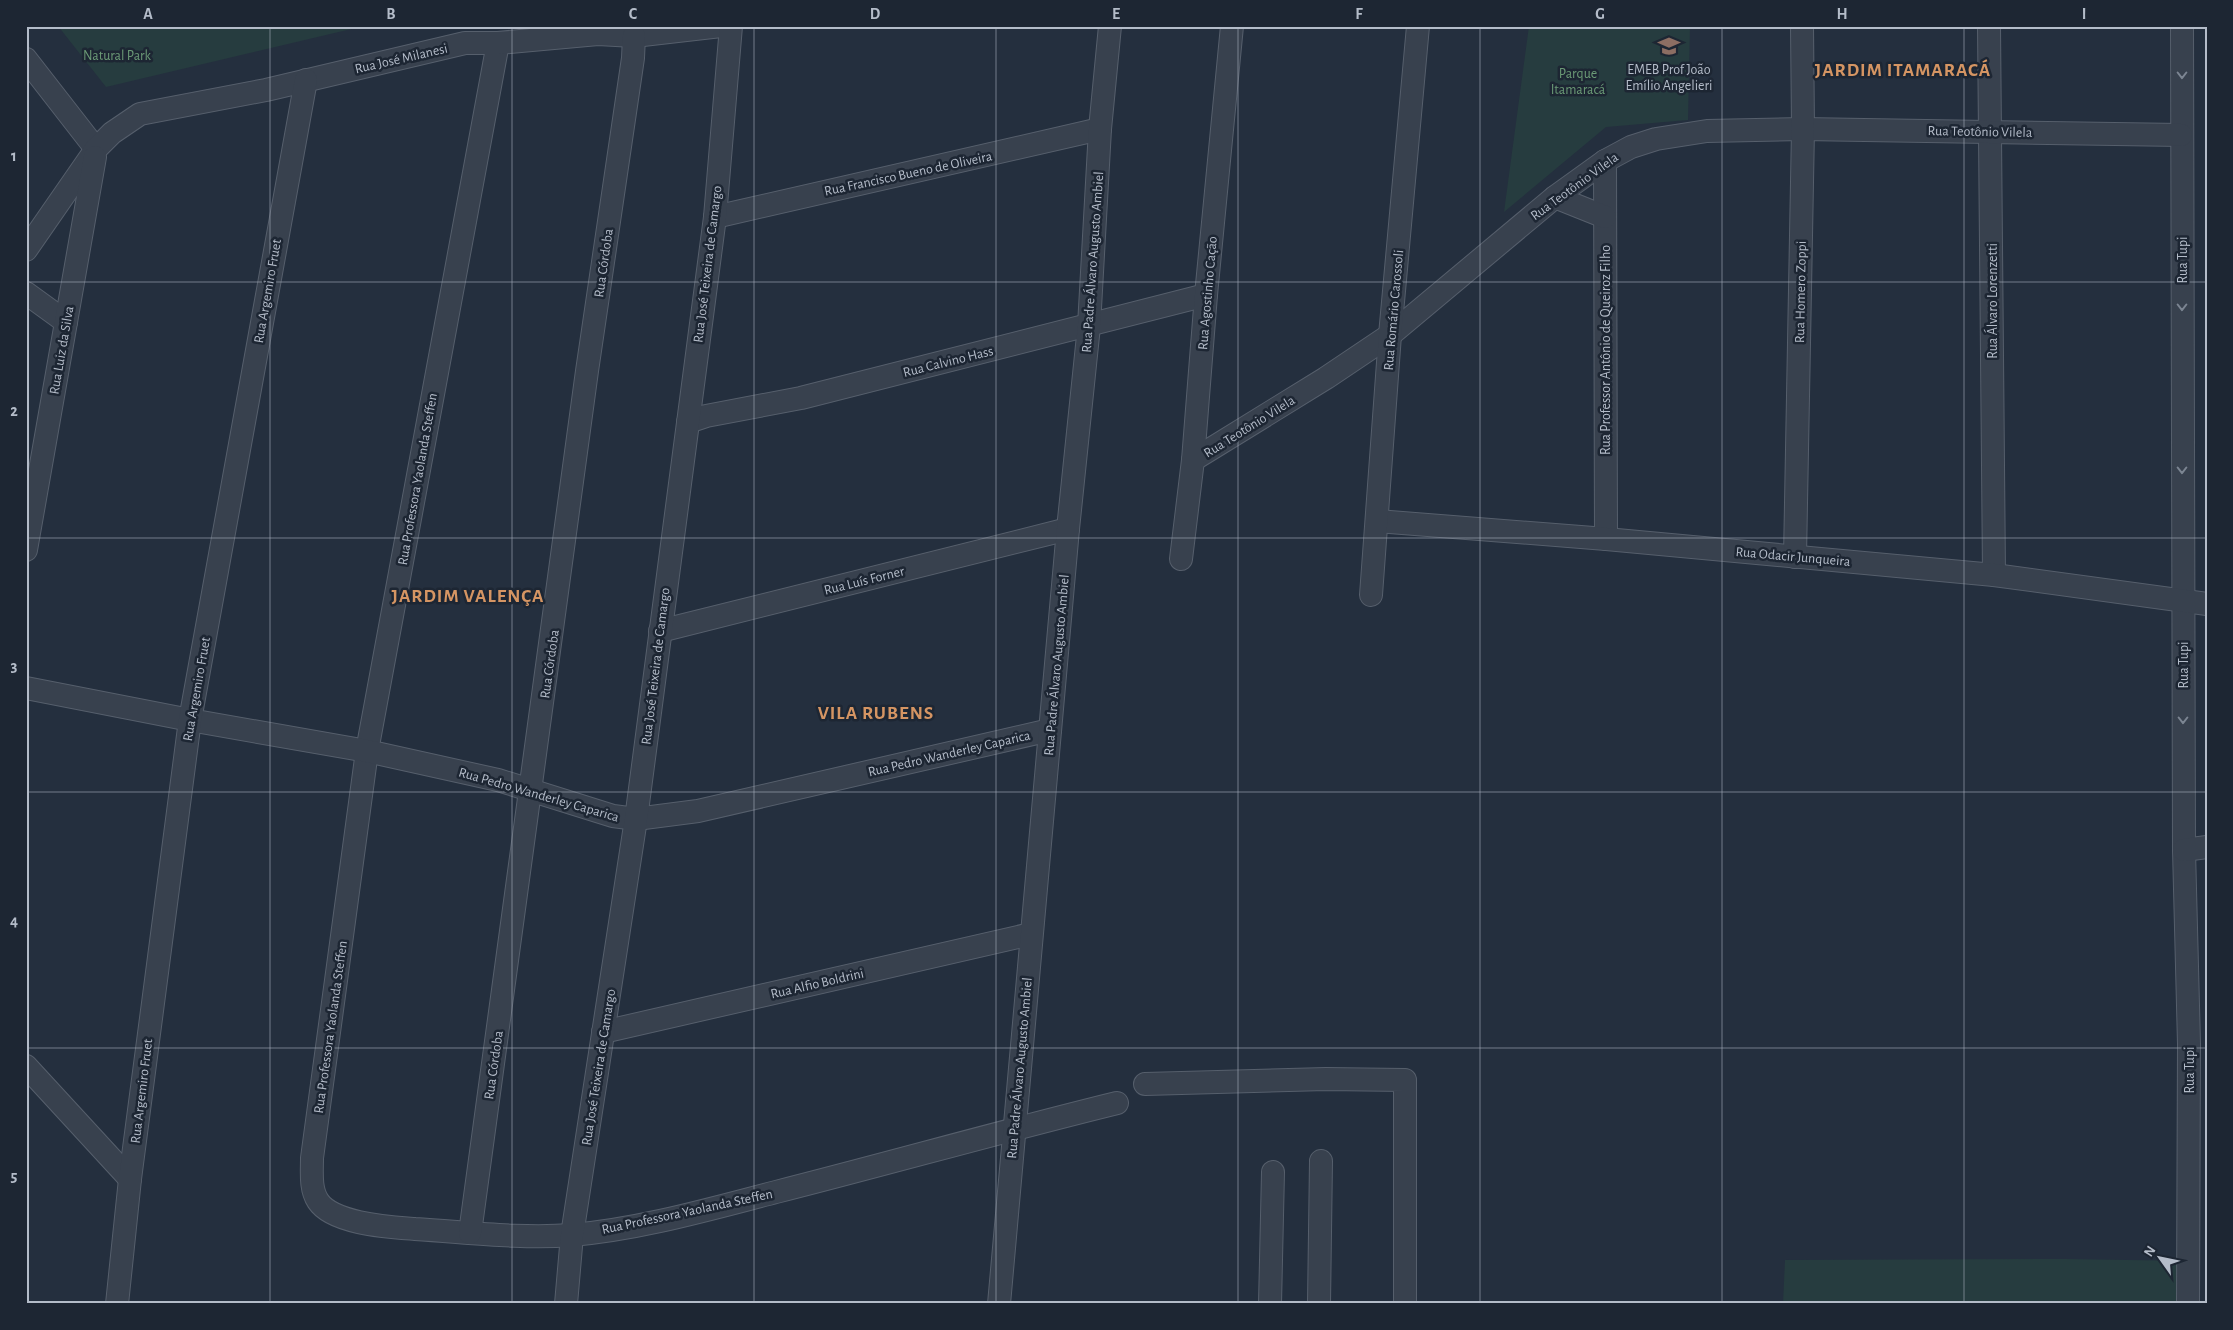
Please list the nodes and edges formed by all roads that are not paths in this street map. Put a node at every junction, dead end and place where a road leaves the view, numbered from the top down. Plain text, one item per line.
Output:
1 (722, 26) edge
2 (731, 26) edge
3 (1110, 26) edge
4 (1232, 26) edge
5 (1418, 26) edge
6 (1802, 26) edge
7 (1989, 26) edge
8 (2182, 26) edge
9 (634, 36) junction
10 (498, 43) junction
11 (26, 59) edge
12 (306, 80) junction
13 (1100, 129) junction
14 (1803, 129) junction
15 (1991, 131) junction
16 (2181, 135) junction
17 (96, 149) junction
18 (1605, 161) junction
19 (1555, 197) junction
20 (715, 217) junction
21 (1605, 217) junction
22 (26, 250) edge
23 (26, 293) edge
24 (1206, 295) junction
25 (66, 322) junction
26 (1088, 326) junction
27 (1390, 335) junction
28 (688, 422) junction
29 (1193, 460) junction
30 (1377, 521) junction
31 (1068, 529) junction
32 (1606, 539) junction
33 (26, 550) edge
34 (1795, 557) junction
35 (1181, 559) dead end
36 (1994, 575) junction
37 (1371, 595) dead end
38 (2183, 600) junction
39 (2207, 604) edge
40 (660, 631) junction
41 (26, 688) edge
42 (190, 720) junction
43 (1050, 730) junction
44 (367, 751) junction
45 (532, 790) junction
46 (636, 819) junction
47 (2207, 847) edge
48 (2184, 850) junction
49 (1031, 934) junction
50 (604, 1032) junction
51 (2198, 1043) edge
52 (26, 1066) edge
53 (1145, 1084) dead end
54 (1117, 1103) dead end
55 (1014, 1131) junction
56 (1321, 1161) dead end
57 (1273, 1172) dead end
58 (130, 1178) junction
59 (470, 1233) junction
60 (572, 1235) junction
61 (2198, 1260) edge
62 (116, 1304) edge
63 (566, 1304) edge
64 (999, 1304) edge
65 (1270, 1304) edge
66 (1319, 1304) edge
67 (1405, 1304) edge
68 (2188, 1304) edge

1 - 9 street, Rua José Milanesi
2 - 20 street, Rua José Teixeira de Camargo
3 - 13 street, Rua Padre Álvaro Augusto Ambiel
4 - 24 street, Rua Agostinho Cação
5 - 27 street, Rua Romário Carossoli
6 - 14 street, Rua Homero Zoppi
7 - 15 street, Rua Álvaro Lorenzetti
8 -> 16 street, Rua Tupi
9 - 10 street, Rua José Milanesi
9 - 45 street, Rua Córdoba
10 - 12 street, Rua José Milanesi
10 - 44 street, Rua Professora Yaolanda Steffen
11 - 17 street
12 - 17 street, Rua José Milanesi
12 - 42 street, Rua Argemiro Fruet
13 - 20 street, Rua Francisco Bueno de Oliveira
13 - 26 street, Rua Padre Álvaro Augusto Ambiel
14 - 15 street, Rua Teotônio Vilela
14 - 18 street, Rua Teotônio Vilela
14 - 34 street, Rua Homero Zoppi
15 - 16 street, Rua Teotônio Vilela
15 - 36 street, Rua Álvaro Lorenzetti
16 -> 38 street, Rua Tupi
17 - 22 street, Rua José Milanesi
17 - 25 street, Rua Luiz da Silva
18 - 19 street, Rua Teotônio Vilela
18 - 21 street, Rua Professor Antônio de Queiroz Filho
19 - 21 street
19 - 27 street, Rua Teotônio Vilela
20 - 28 street, Rua José Teixeira de Camargo
21 - 32 street, Rua Professor Antônio de Queiroz Filho
23 - 25 street
24 - 26 street, Rua Calvino Hass
24 - 29 street, Rua Agostinho Cação
25 - 33 street, Rua Luiz da Silva
26 - 28 street, Rua Calvino Hass
26 - 31 street, Rua Padre Álvaro Augusto Ambiel
27 - 29 street, Rua Teotônio Vilela
27 - 30 street, Rua Romário Carossoli
28 - 40 street, Rua José Teixeira de Camargo
29 - 35 street, Rua Agostinho Cação
30 - 32 street, Rua Odacir Junqueira
30 - 37 street, Rua Romário Carossoli
31 - 40 street, Rua Luís Forner
31 - 43 street, Rua Padre Álvaro Augusto Ambiel
32 - 34 street, Rua Odacir Junqueira
34 - 36 street, Rua Odacir Junqueira
36 - 38 street, Rua Odacir Junqueira
38 - 39 street, Rua Odacir Junqueira
38 -> 48 street, Rua Tupi
40 - 46 street, Rua José Teixeira de Camargo
41 - 42 street, Rua Pedro Wanderley Caparica
42 - 44 street, Rua Pedro Wanderley Caparica
42 - 58 street, Rua Argemiro Fruet
43 - 46 street, Rua Pedro Wanderley Caparica
43 - 49 street, Rua Padre Álvaro Augusto Ambiel
44 - 45 street, Rua Pedro Wanderley Caparica
44 - 59 street, Rua Professora Yaolanda Steffen
45 - 46 street, Rua Pedro Wanderley Caparica
45 - 59 street, Rua Córdoba
46 - 50 street, Rua José Teixeira de Camargo
47 - 48 street
48 - 51 street, Rua Tupi
49 - 50 street, Rua Alfio Boldrini
49 - 55 street, Rua Padre Álvaro Augusto Ambiel
50 - 60 street, Rua José Teixeira de Camargo
51 - 61 street, Rua Tupi
52 - 58 street
53 - 67 street
54 - 55 street, Rua Professora Yaolanda Steffen
55 - 60 street, Rua Professora Yaolanda Steffen
55 - 64 street, Rua Padre Álvaro Augusto Ambiel
56 - 66 street
57 - 65 street
58 - 62 street, Rua Argemiro Fruet
59 - 60 street, Rua Professora Yaolanda Steffen
60 - 63 street, Rua José Teixeira de Camargo
61 - 68 street, Rua Tupi

